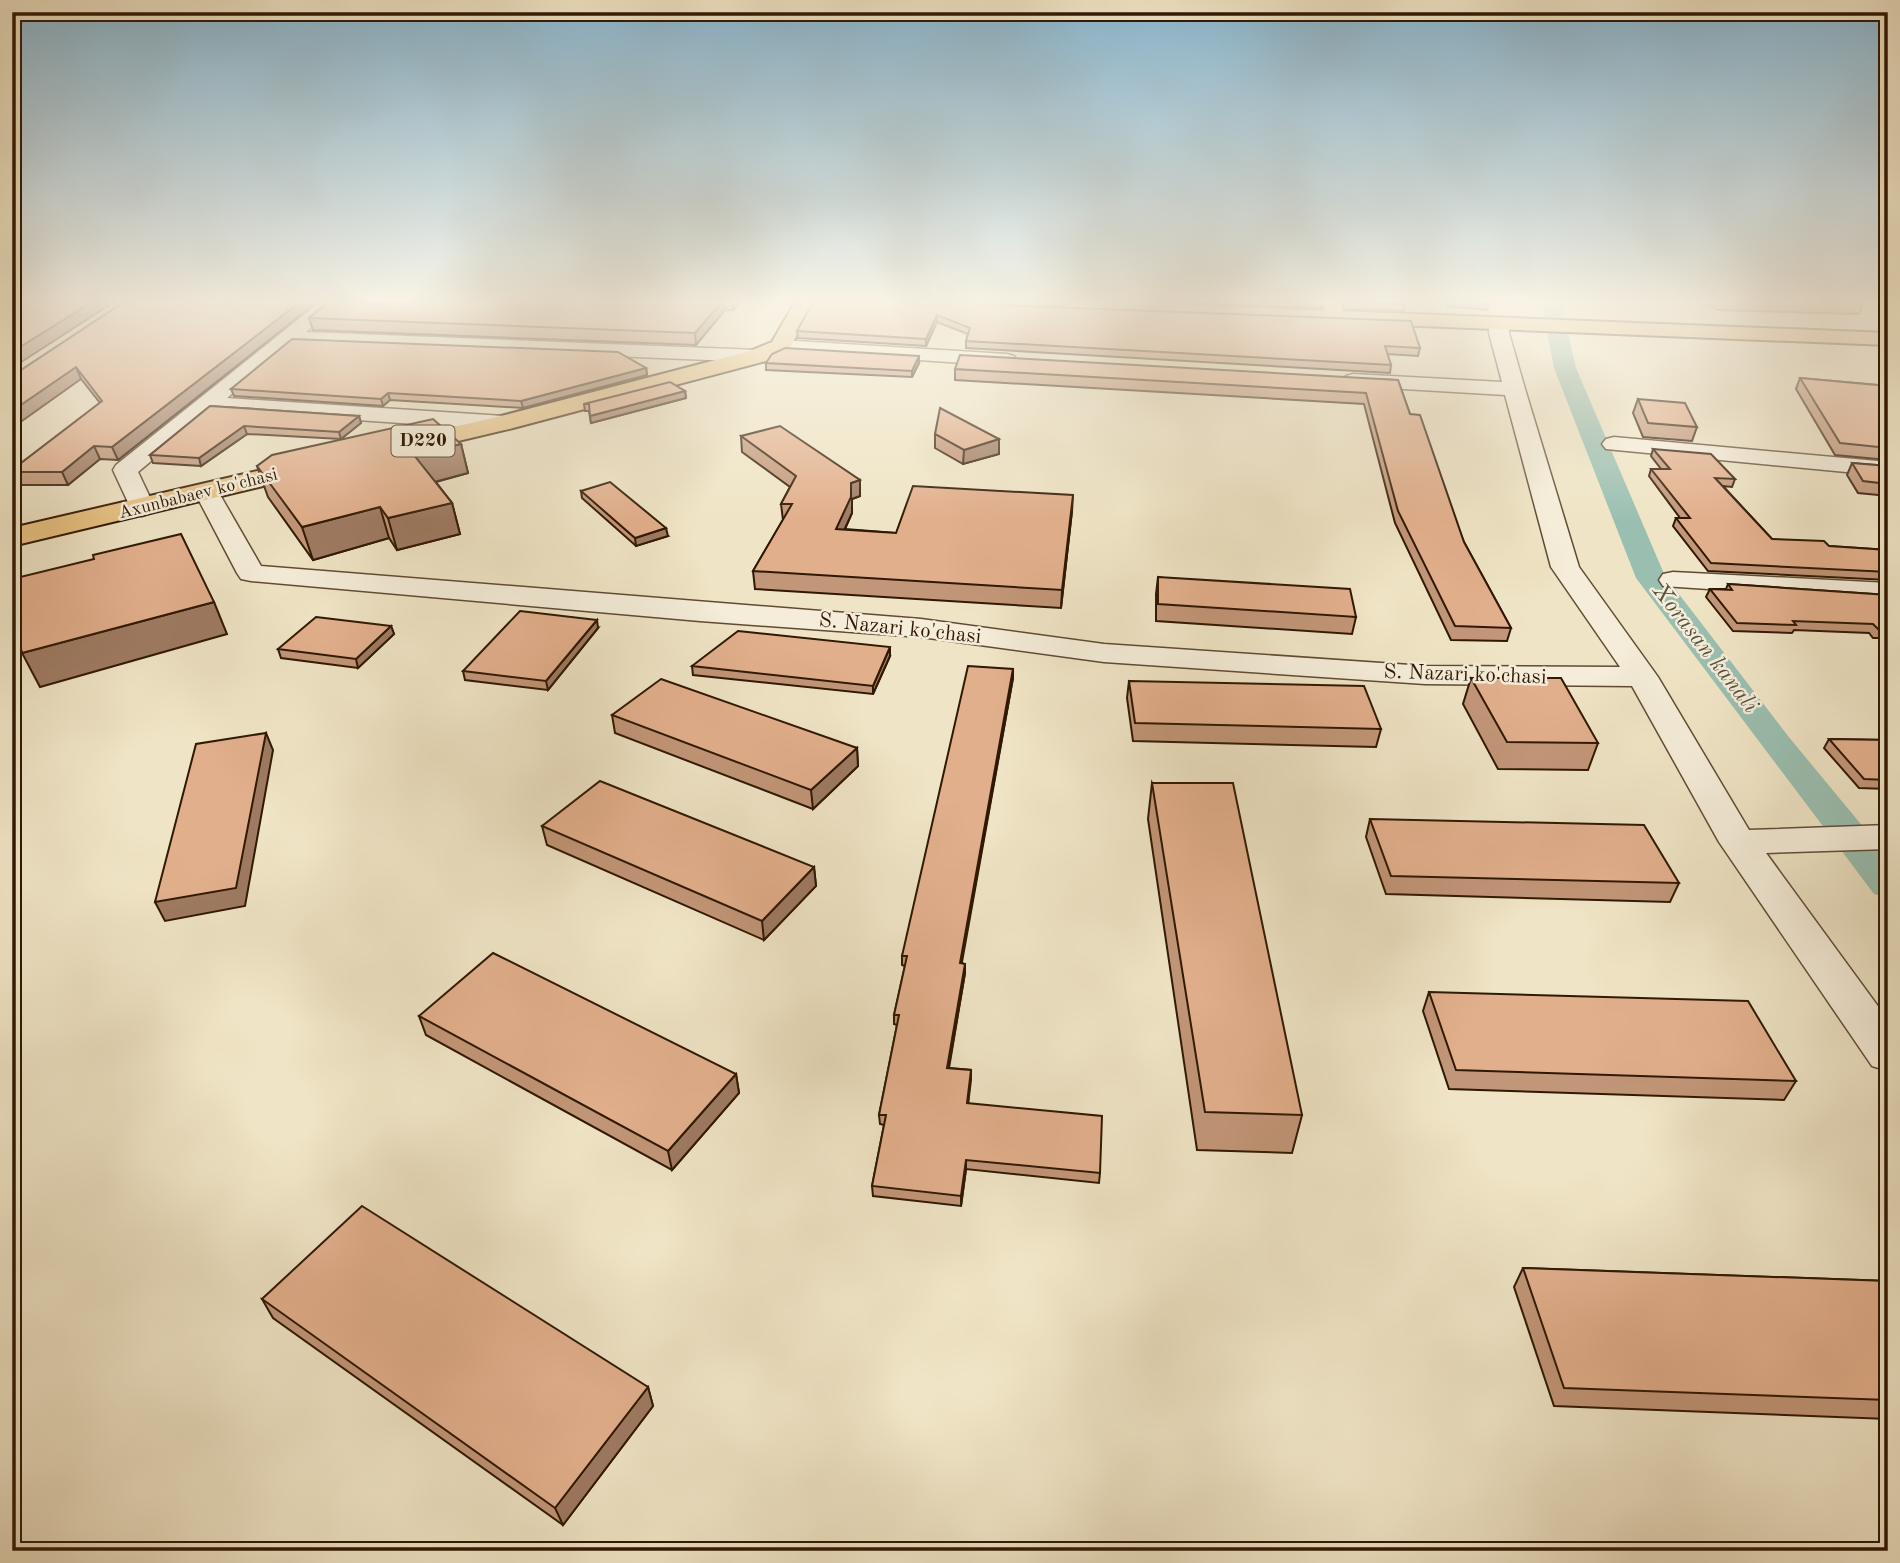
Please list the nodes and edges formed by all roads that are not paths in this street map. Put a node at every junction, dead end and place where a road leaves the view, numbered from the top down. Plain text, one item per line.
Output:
1 (242, 375) edge
2 (679, 375) edge
3 (1511, 375) edge
4 (1334, 379) edge
5 (1514, 389) junction
6 (208, 402) junction
7 (503, 422) junction
8 (1614, 444) dead end
9 (382, 451) edge
10 (341, 460) edge
11 (1888, 469) edge
12 (206, 491) junction
13 (142, 508) junction
14 (12, 537) edge
15 (1673, 580) dead end
16 (1888, 592) edge
17 (1642, 677) junction
18 (1888, 837) edge
19 (1738, 842) junction
20 (1888, 1054) edge

1 - 6 street
2 - 7 main road, D220
3 - 5 street
4 - 5 street
5 - 17 street
6 - 7 street
6 - 13 street
7 - 9 main road, D220
8 - 11 street
10 - 12 main road, Axunbabaev ko'chasi
12 - 13 main road, Axunbabaev ko'chasi
12 - 17 street, S. Nazari ko'chasi
13 - 14 main road, Axunbabaev ko'chasi
15 - 16 street
17 - 19 street
18 - 19 street
19 - 20 street

